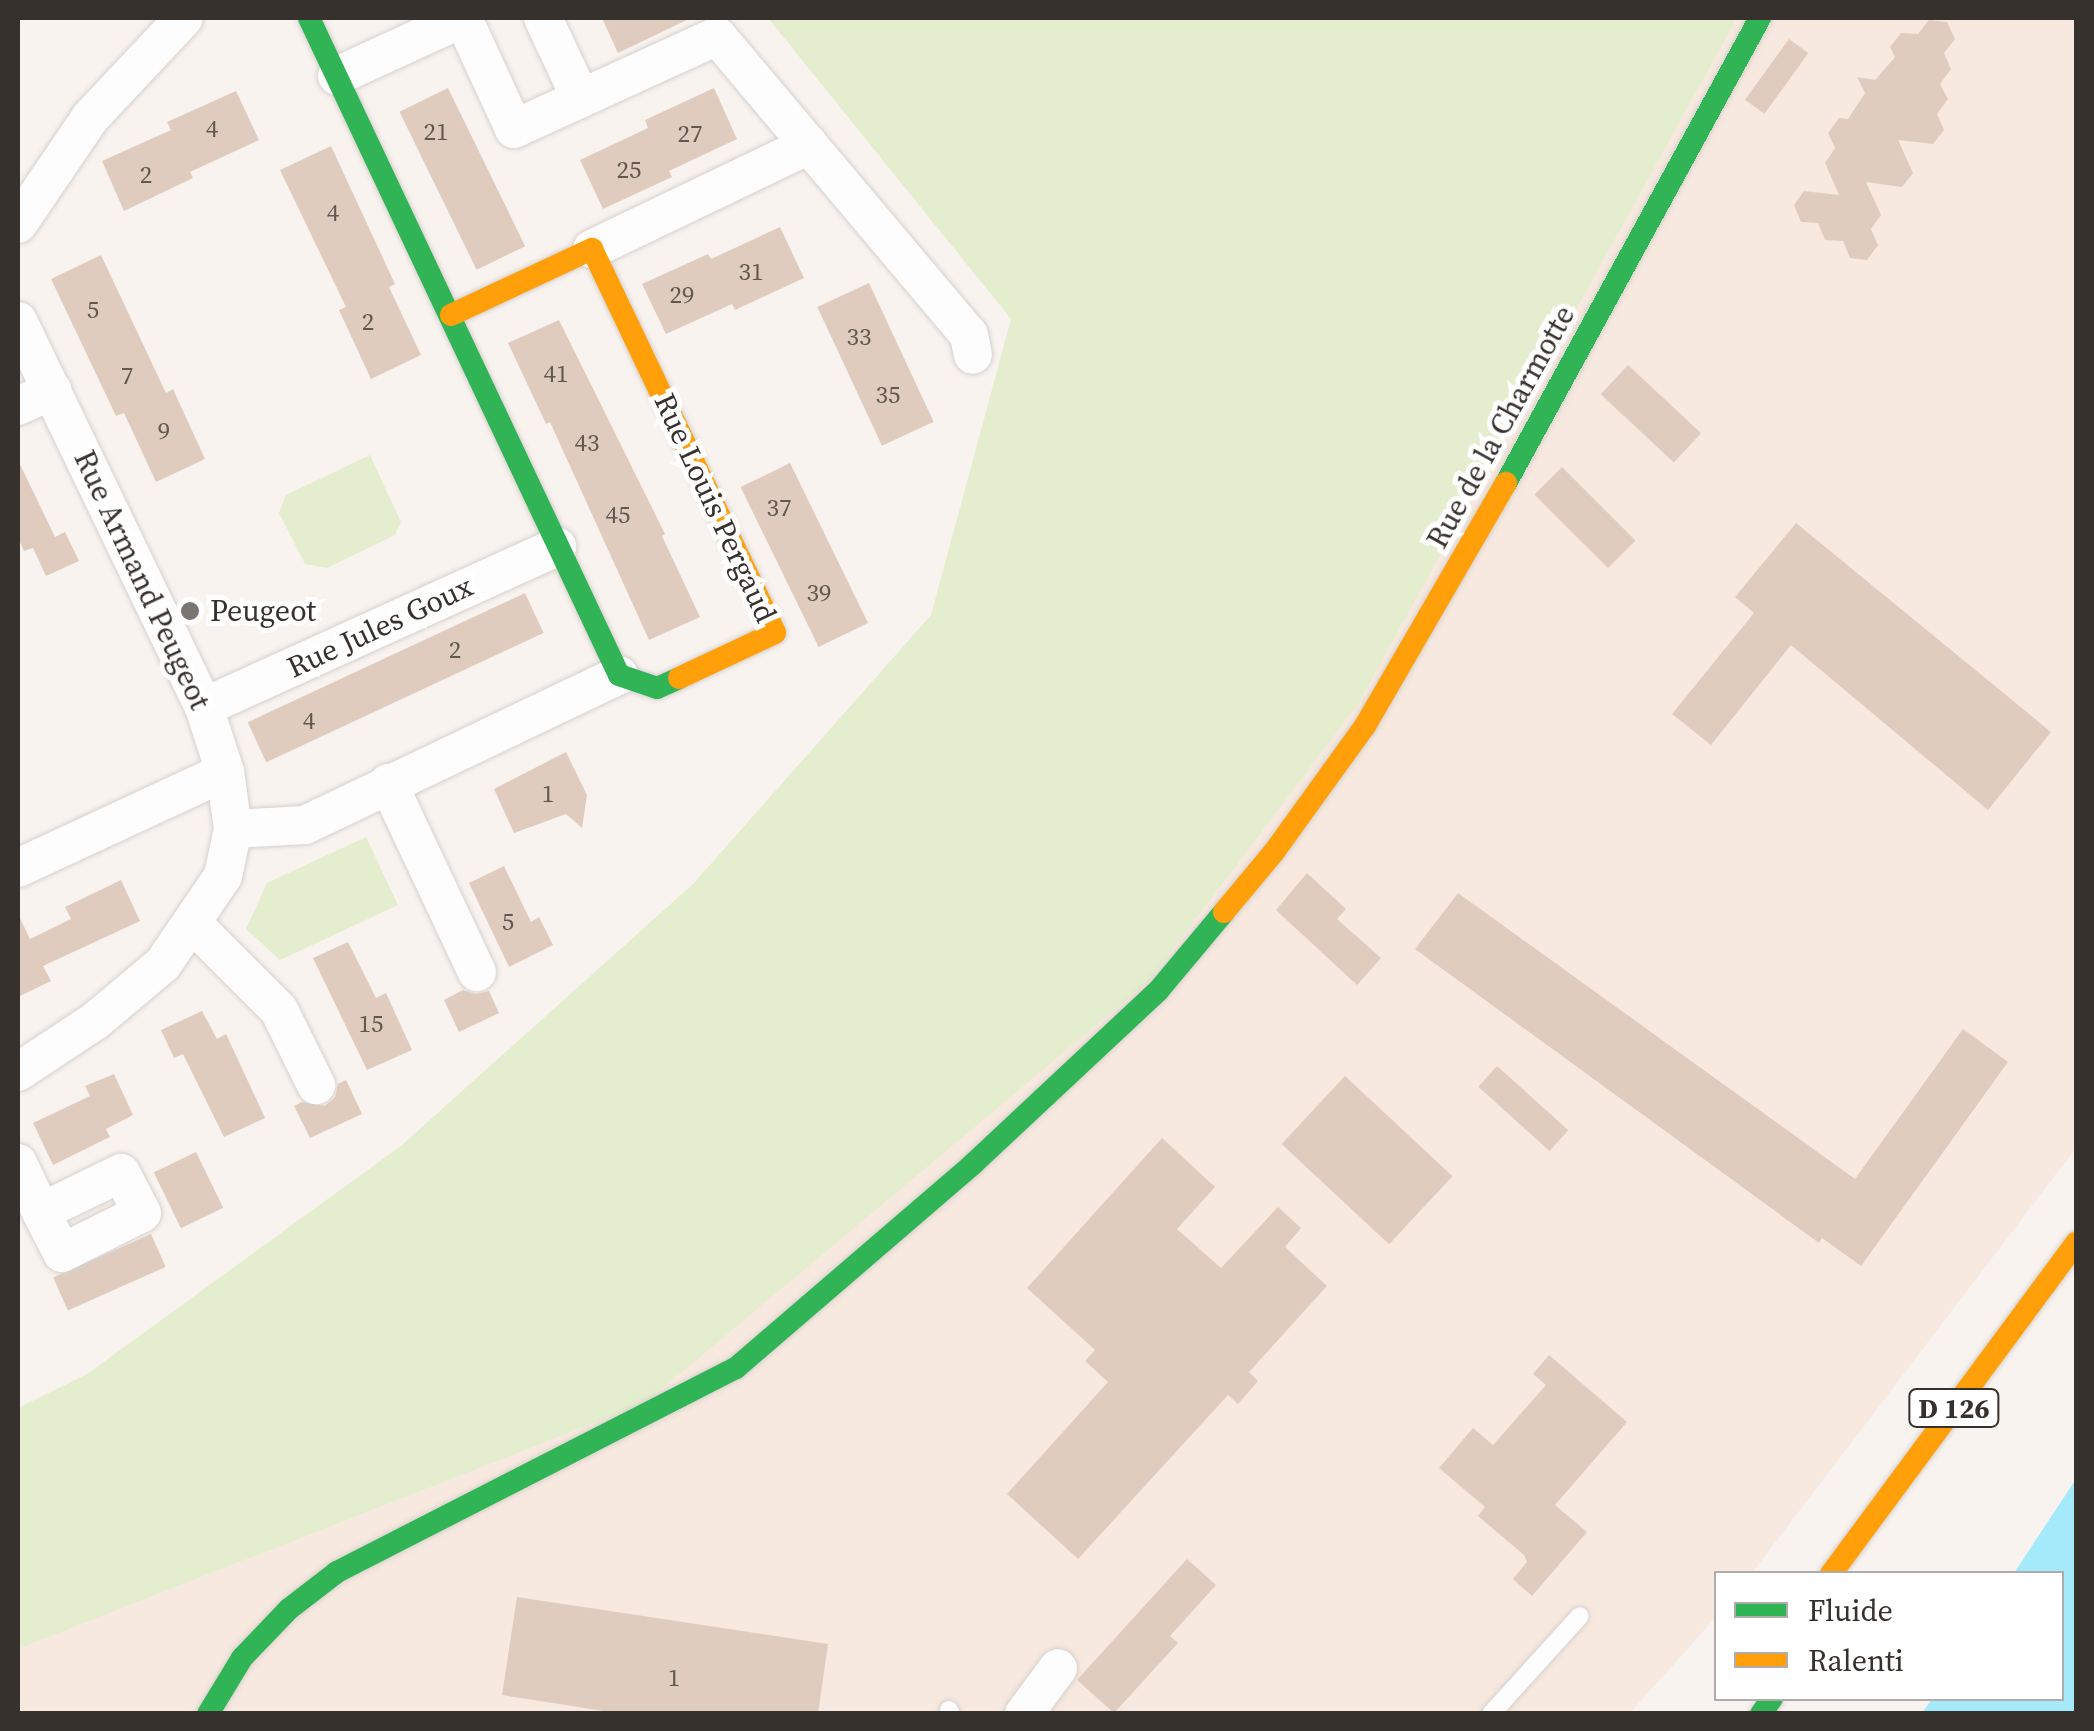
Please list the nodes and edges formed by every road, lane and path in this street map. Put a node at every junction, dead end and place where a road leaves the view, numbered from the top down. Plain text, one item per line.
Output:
1 (184, 18) edge
2 (309, 18) edge
3 (543, 18) edge
4 (1760, 18) edge
5 (337, 76) junction
6 (580, 98) junction
7 (809, 145) junction
8 (18, 224) edge
9 (592, 250) junction
10 (451, 314) junction
11 (18, 321) edge
12 (974, 355) dead end
13 (52, 390) junction
14 (18, 406) edge
15 (557, 547) junction
16 (620, 675) junction
17 (204, 707) junction
18 (226, 772) junction
19 (388, 783) junction
20 (233, 829) junction
21 (18, 868) edge
22 (194, 925) junction
23 (477, 972) dead end
24 (18, 1072) edge
25 (316, 1085) dead end
26 (18, 1163) edge
27 (42, 1212) dead end
28 (2076, 1243) edge
29 (1833, 1571) edge
30 (1580, 1616) dead end
31 (1058, 1668) dead end
32 (208, 1714) edge
33 (1024, 1714) edge
34 (1492, 1714) edge

1 - 8 street
2 - 5 street
3 - 6 street
4 - 32 street, Rue de la Charmotte
5 - 6 street
5 - 10 street
6 - 7 street
7 - 9 street
7 - 12 street
9 - 10 street
9 - 16 street, Rue Louis Pergaud
10 - 15 street
11 - 13 street, Rue Armand Peugeot
13 - 14 street
13 - 17 street, Rue Armand Peugeot
15 - 16 street
15 - 17 street, Rue Jules Goux
16 - 19 street
17 - 18 street, Rue Armand Peugeot
18 - 20 street, Rue Armand Peugeot
18 - 21 street
19 - 20 street
19 - 23 street
20 - 22 street, Rue Armand Peugeot
22 - 24 street, Rue Armand Peugeot
22 - 25 street
26 - 27 street
28 - 29 street, D 126
30 - 34 lane
31 - 33 street

